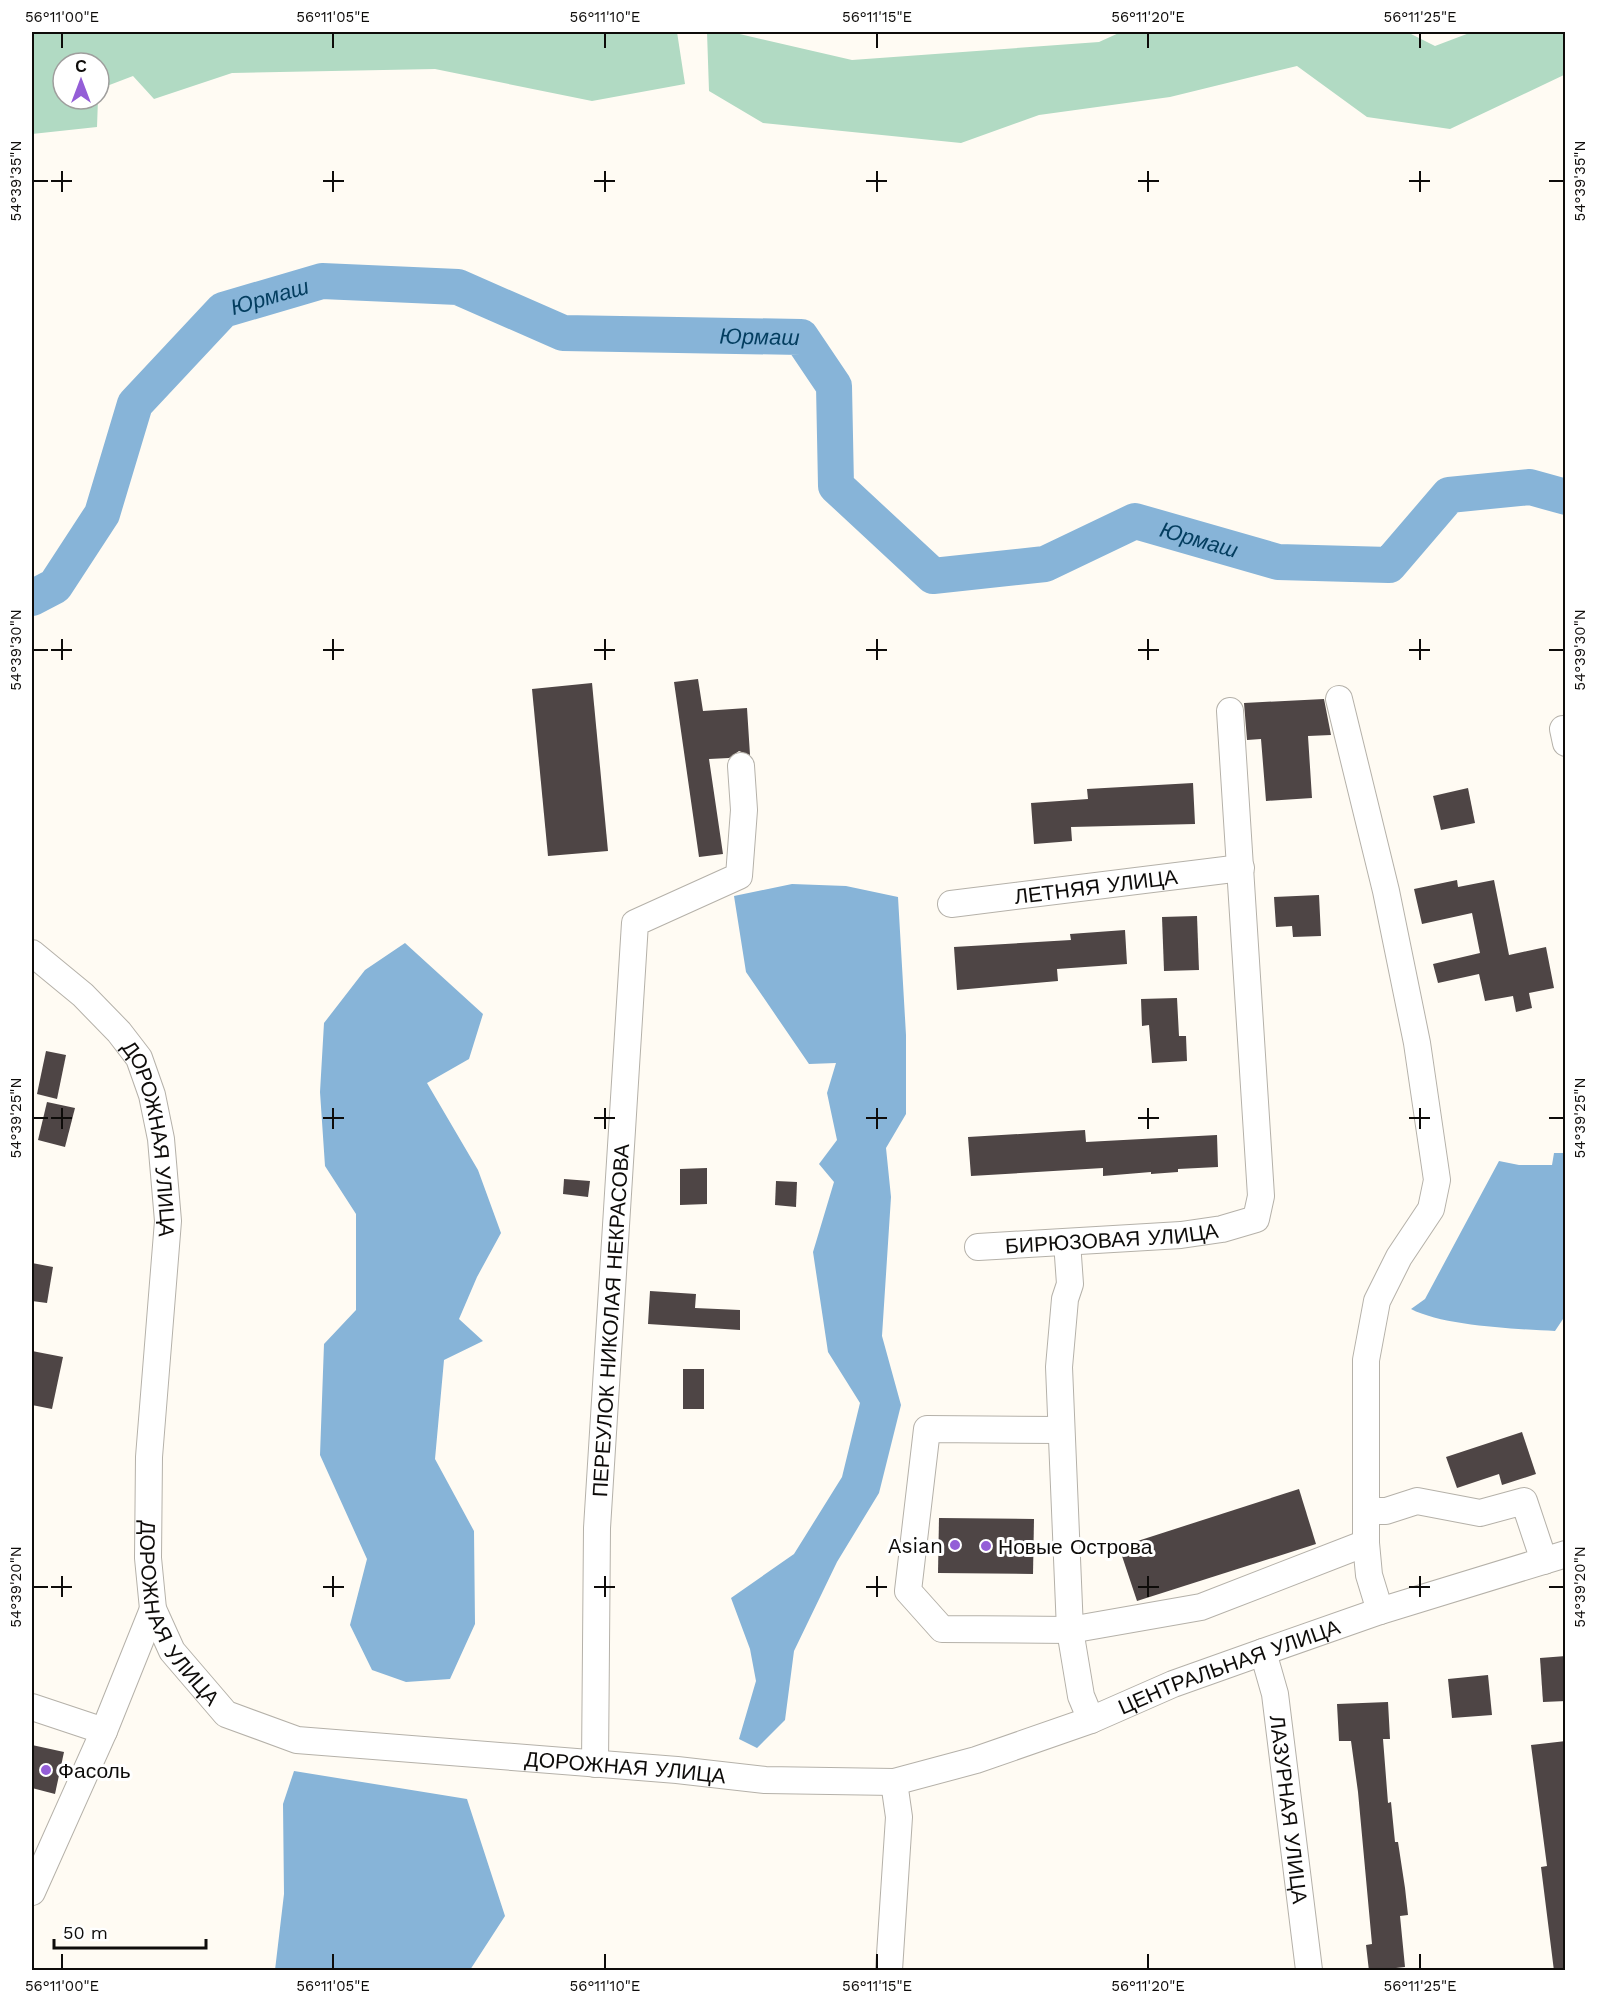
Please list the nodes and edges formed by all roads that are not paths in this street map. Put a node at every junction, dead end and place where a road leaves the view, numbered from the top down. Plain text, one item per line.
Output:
1 (1339, 699) dead end
2 (1230, 711) dead end
3 (741, 766) dead end
4 (1241, 868) junction
5 (951, 904) dead end
6 (32, 953) edge
7 (1067, 1242) junction
8 (978, 1248) dead end
9 (1060, 1430) junction
10 (1366, 1511) junction
11 (1366, 1543) junction
12 (1555, 1557) edge
13 (153, 1609) junction
14 (1380, 1611) junction
15 (1070, 1630) junction
16 (1263, 1652) junction
17 (32, 1707) edge
18 (1091, 1720) junction
19 (104, 1731) junction
20 (595, 1764) junction
21 (894, 1782) junction
22 (32, 1892) edge
23 (889, 1971) edge
24 (1309, 1971) edge

1 - 10 street
2 - 4 street
3 - 20 street, ПЕРЕУЛОК НИКОЛАЯ НЕКРАСОВА
4 - 5 street, ЛЕТНЯЯ УЛИЦА
4 - 7 street, БИРЮЗОВАЯ УЛИЦА
6 - 13 street, ДОРОЖНАЯ УЛИЦА
7 - 8 street, БИРЮЗОВАЯ УЛИЦА
7 - 9 street
9 - 15 street
9 - 15 street
10 - 11 street
10 - 12 street
11 - 14 street
11 - 15 street
12 - 14 street, ЦЕНТРАЛЬНАЯ УЛИЦА
13 - 19 street
13 - 20 street, ДОРОЖНАЯ УЛИЦА
14 - 16 street, ЦЕНТРАЛЬНАЯ УЛИЦА
15 - 18 street
16 - 18 street, ЦЕНТРАЛЬНАЯ УЛИЦА
16 - 24 street, ЛАЗУРНАЯ УЛИЦА
17 - 19 street
18 - 21 street, ЦЕНТРАЛЬНАЯ УЛИЦА
19 - 22 street
20 - 21 street, ДОРОЖНАЯ УЛИЦА
21 - 23 street

